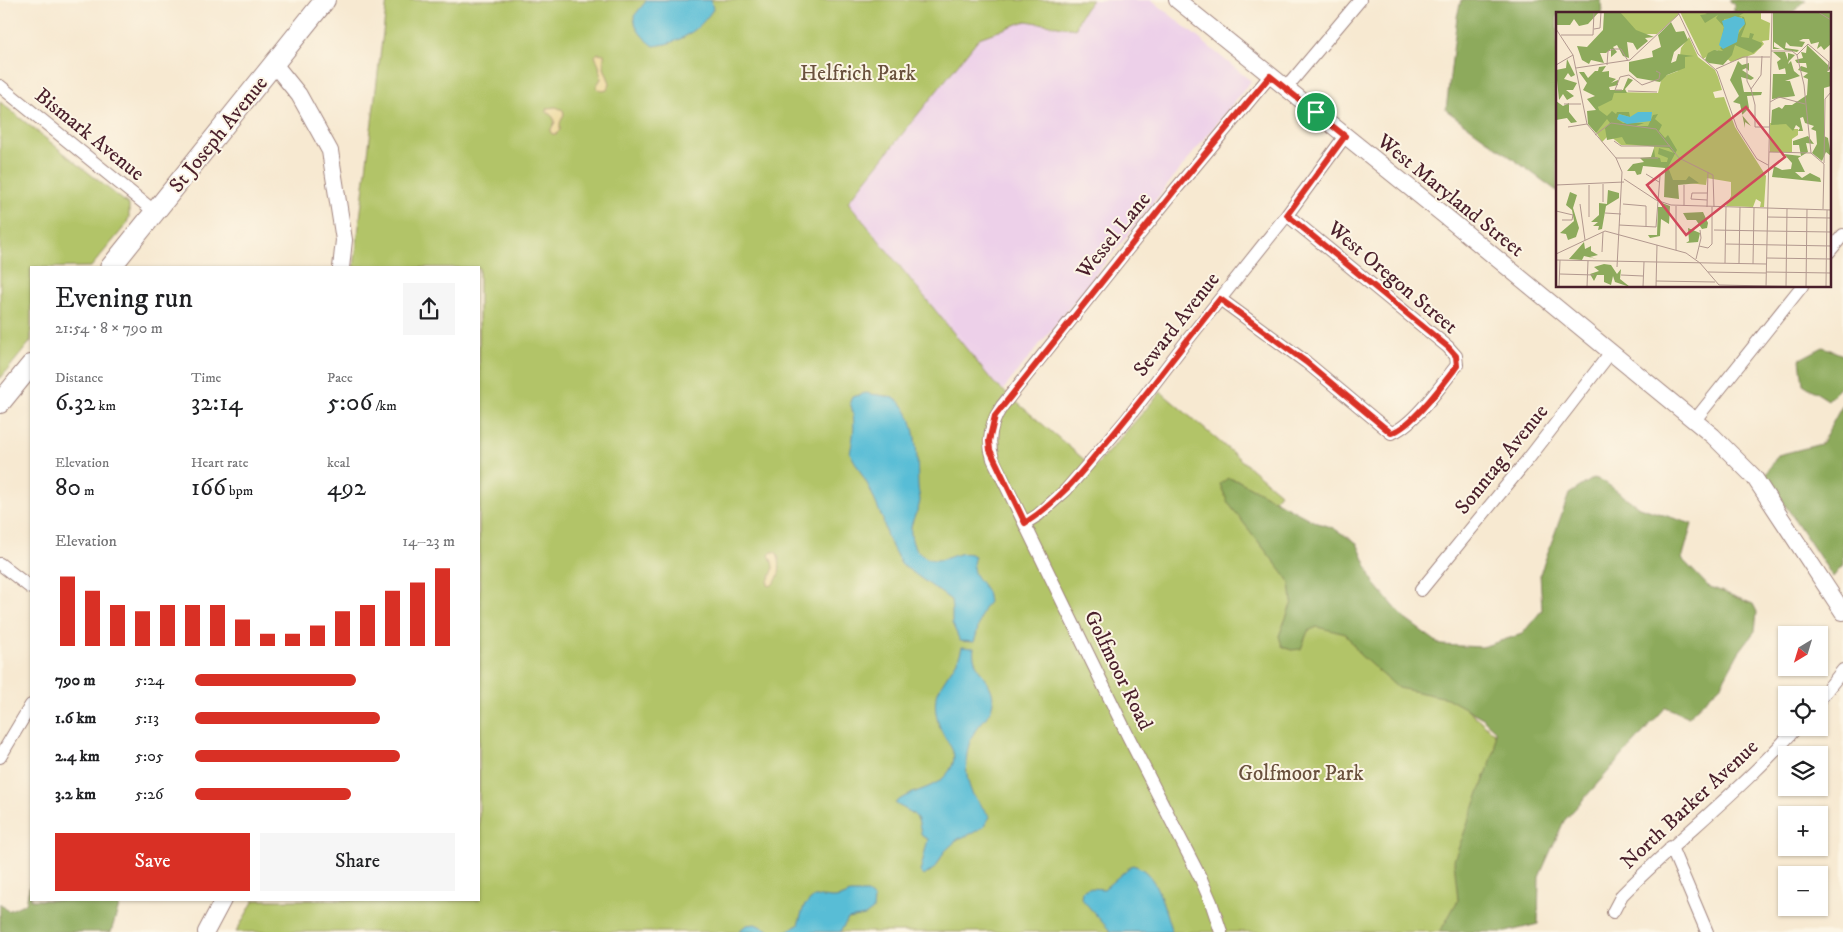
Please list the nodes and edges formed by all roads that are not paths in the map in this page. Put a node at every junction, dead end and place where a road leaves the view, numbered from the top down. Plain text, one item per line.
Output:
1 (326, 0) edge
2 (1177, 0) edge
3 (1360, 0) edge
4 (274, 64) junction
5 (1270, 76) junction
6 (0, 86) edge
7 (1286, 88) junction
8 (1345, 136) junction
9 (155, 212) junction
10 (1287, 215) junction
11 (1843, 235) edge
12 (1830, 251) edge
13 (112, 266) edge
14 (341, 266) edge
15 (1800, 288) edge
16 (1220, 299) junction
17 (1611, 352) junction
18 (30, 366) edge
19 (0, 403) edge
20 (1695, 420) junction
21 (992, 424) joint
22 (1025, 523) junction
23 (0, 564) edge
24 (30, 587) edge
25 (1421, 590) dead end
26 (1843, 612) edge
27 (1843, 670) edge
28 (1828, 689) edge
29 (30, 707) edge
30 (1789, 736) edge
31 (0, 757) edge
32 (1671, 847) junction
33 (222, 901) edge
34 (1613, 912) dead end
35 (206, 932) edge
36 (1221, 932) edge
37 (1708, 932) edge

1 - 4 main road, St Joseph Avenue
2 - 5 street, West Maryland Street
3 - 7 street
4 - 9 main road, St Joseph Avenue
4 - 14 street
5 - 7 street, West Maryland Street
5 - 21 street, Wessel Lane
6 - 9 street, Bismark Avenue
7 - 8 street, West Maryland Street
8 - 10 street, Seward Avenue
8 - 17 street, West Maryland Street
9 - 13 main road, St Joseph Avenue
10 - 16 street, Seward Avenue
10 - 16 street, West Oregon Street
11 - 12 street
15 - 20 street
16 - 22 street, Seward Avenue
17 - 20 street, West Maryland Street
17 - 25 street, Sonntag Avenue
18 - 19 main road
20 - 26 street, West Maryland Street
21 - 22 street, Golfmoor Road
22 - 36 street, Golfmoor Road
23 - 24 street
27 - 28 street
29 - 31 street
30 - 32 street, North Barker Avenue
32 - 34 street, North Barker Avenue
32 - 37 street
33 - 35 street

